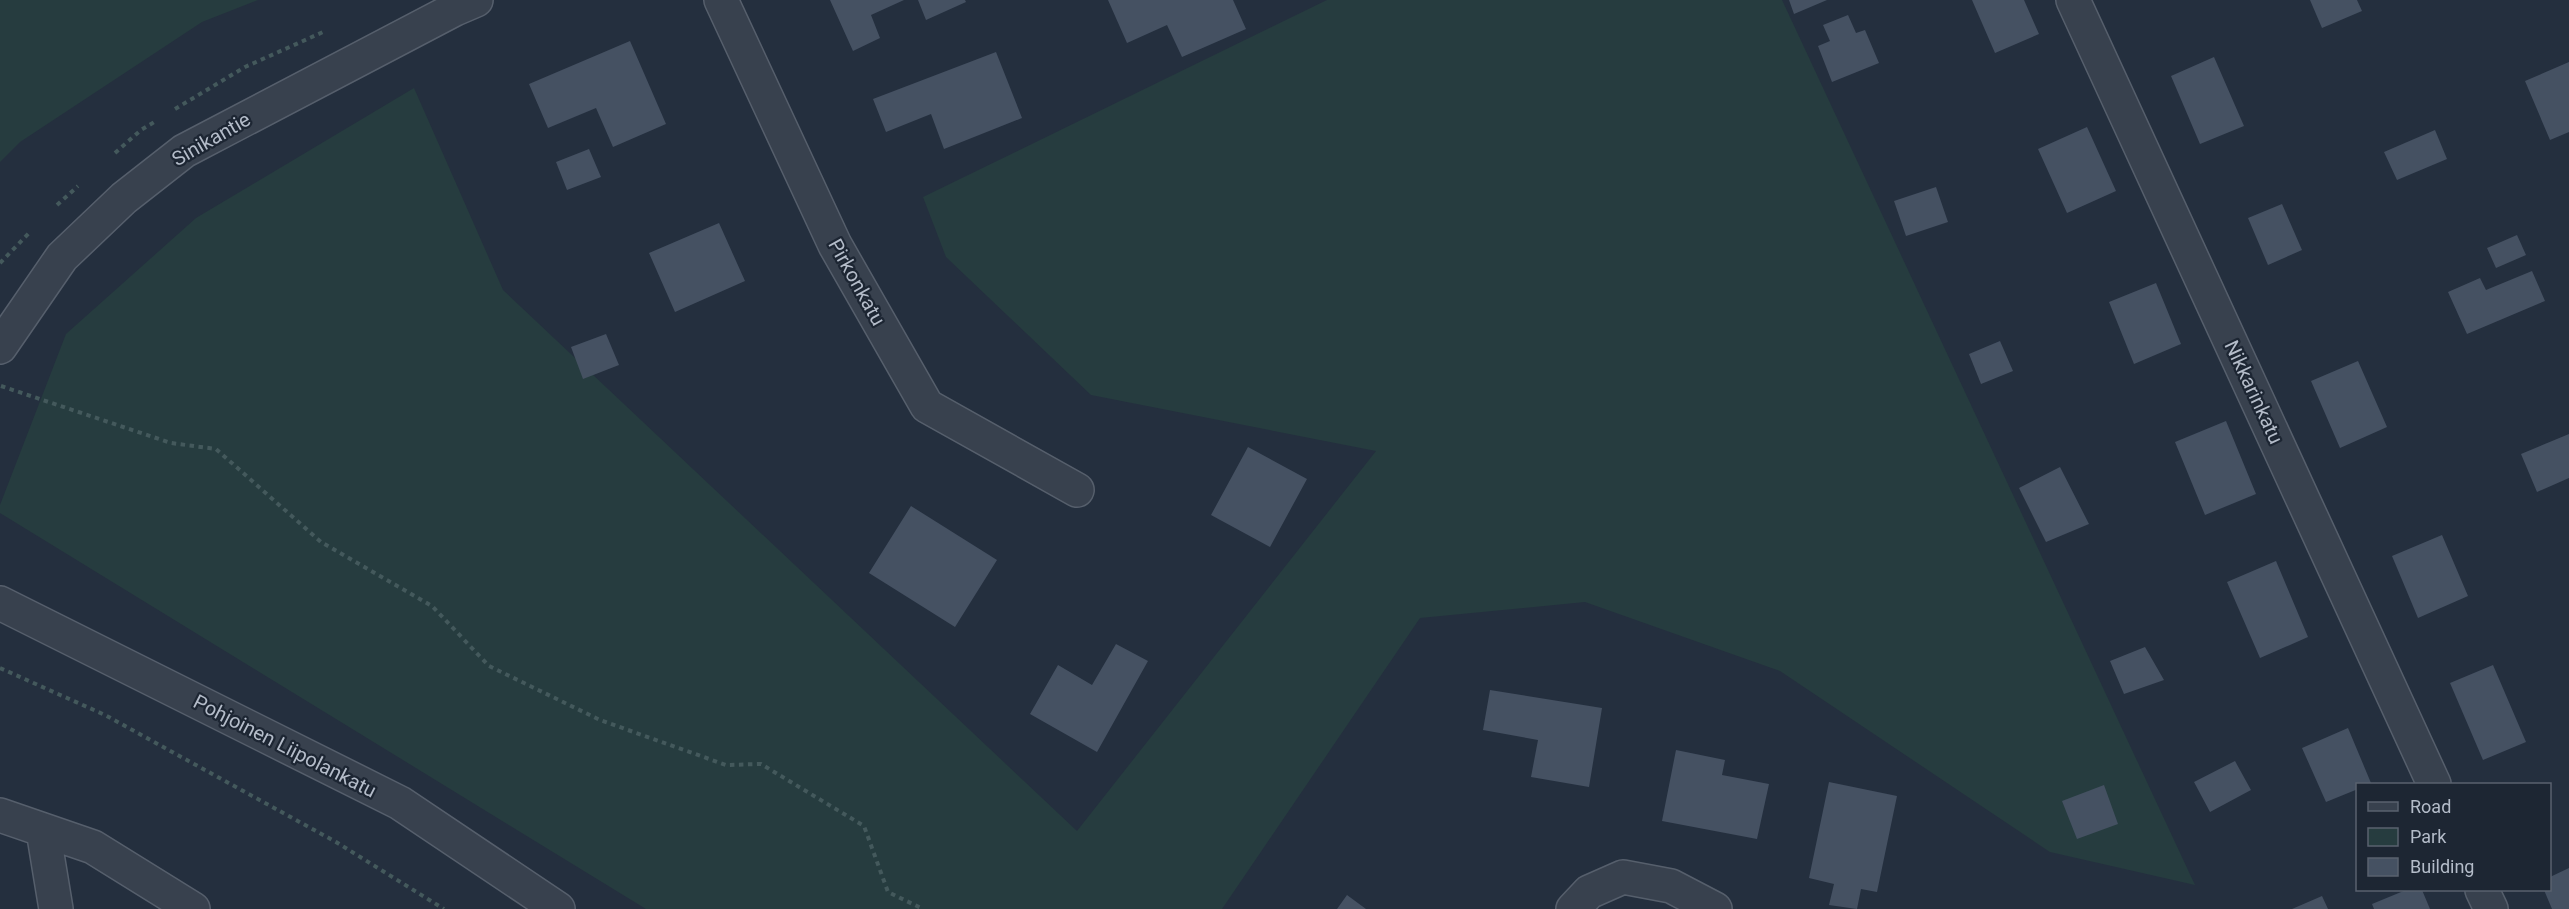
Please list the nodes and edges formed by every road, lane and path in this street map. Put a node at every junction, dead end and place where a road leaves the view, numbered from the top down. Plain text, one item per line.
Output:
1 (476, 0) edge
2 (720, 0) edge
3 (2073, 0) edge
4 (0, 347) edge
5 (0, 385) edge
6 (1077, 490) dead end
7 (0, 603) edge
8 (0, 668) edge
9 (2434, 783) edge
10 (0, 815) edge
11 (43, 830) junction
12 (2482, 891) edge
13 (56, 909) edge
14 (193, 909) edge
15 (444, 909) edge
16 (558, 909) edge
17 (923, 909) edge
18 (1573, 909) edge
19 (1715, 909) edge
20 (2491, 909) edge

1 - 4 street, Sinikantie
2 - 6 street, Pirkonkatu
3 - 9 street, Nikkarinkatu
5 - 17 path
7 - 16 street, Pohjoinen Liipolankatu
8 - 15 path
10 - 11 street
11 - 13 street
11 - 14 street
12 - 20 street
18 - 19 street

